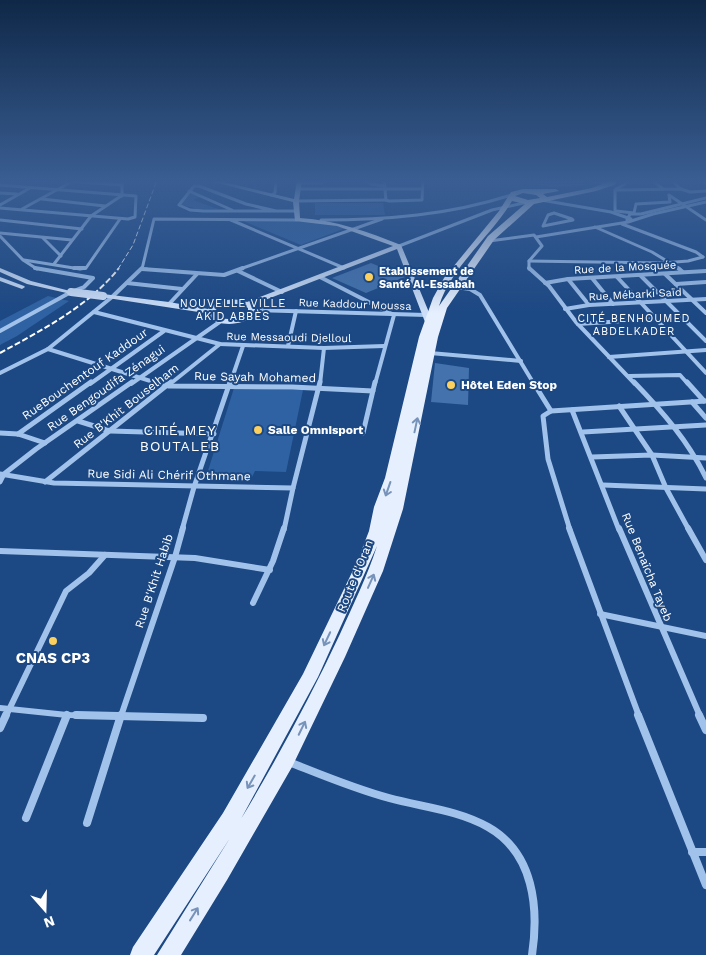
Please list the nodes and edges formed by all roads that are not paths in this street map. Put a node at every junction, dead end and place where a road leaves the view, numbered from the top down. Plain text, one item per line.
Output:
1 (47, 225) edge
2 (85, 225) edge
3 (116, 225) edge
4 (153, 225) edge
5 (243, 225) edge
6 (340, 225) edge
7 (365, 225) edge
8 (447, 225) edge
9 (492, 225) edge
10 (506, 225) edge
11 (550, 225) edge
12 (610, 225) edge
13 (627, 225) edge
14 (543, 226) joint
15 (82, 228) junction
16 (355, 228) junction
17 (595, 228) junction
18 (0, 235) edge
19 (535, 236) junction
20 (42, 238) junction
21 (72, 240) junction
22 (488, 241) junction
23 (398, 246) junction
24 (296, 248) junction
25 (61, 256) junction
26 (23, 260) junction
27 (530, 261) junction
28 (672, 263) junction
29 (54, 264) junction
30 (344, 268) junction
31 (142, 269) junction
32 (238, 270) junction
33 (706, 271) edge
34 (683, 272) junction
35 (1, 273) edge
36 (197, 274) junction
37 (665, 274) junction
38 (640, 275) junction
39 (618, 276) junction
40 (320, 277) junction
41 (592, 278) junction
42 (568, 279) junction
43 (545, 282) junction
44 (706, 282) edge
45 (127, 283) junction
46 (676, 284) junction
47 (456, 287) junction
48 (182, 289) junction
49 (71, 292) junction
50 (282, 292) junction
51 (64, 296) junction
52 (112, 297) junction
53 (706, 299) edge
54 (692, 300) junction
55 (666, 301) junction
56 (641, 302) junction
57 (170, 304) junction
58 (247, 304) junction
59 (613, 304) junction
60 (589, 305) junction
61 (565, 309) junction
62 (253, 310) junction
63 (209, 311) junction
64 (296, 311) junction
65 (94, 312) junction
66 (706, 313) edge
67 (394, 315) junction
68 (428, 318) junction
69 (656, 319) junction
70 (221, 321) junction
71 (578, 324) junction
72 (0, 331) edge
73 (164, 331) junction
74 (194, 339) junction
75 (706, 340) edge
76 (220, 344) junction
77 (243, 346) junction
78 (288, 346) junction
79 (384, 346) junction
80 (324, 348) junction
81 (48, 349) junction
82 (706, 350) edge
83 (685, 352) junction
84 (430, 353) junction
85 (609, 357) junction
86 (521, 361) junction
87 (109, 369) junction
88 (0, 373) edge
89 (706, 373) edge
90 (629, 376) junction
91 (138, 378) junction
92 (170, 386) junction
93 (230, 386) junction
94 (319, 388) junction
95 (373, 391) junction
96 (705, 401) edge
97 (692, 402) junction
98 (655, 404) junction
99 (619, 406) junction
100 (572, 410) junction
101 (551, 411) junction
102 (706, 418) edge
103 (78, 421) junction
104 (706, 425) edge
105 (672, 427) junction
106 (635, 429) junction
107 (110, 431) junction
108 (583, 432) junction
109 (0, 433) edge
110 (363, 433) dead end
111 (18, 434) junction
112 (214, 434) junction
113 (45, 443) junction
114 (592, 456) junction
115 (652, 456) junction
116 (696, 457) junction
117 (706, 458) edge
118 (2, 474) edge
119 (706, 478) edge
120 (0, 482) edge
121 (45, 482) junction
122 (602, 485) junction
123 (194, 487) junction
124 (293, 488) junction
125 (666, 488) junction
126 (706, 489) edge
127 (0, 552) edge
128 (105, 555) junction
129 (174, 557) junction
130 (706, 560) edge
131 (270, 570) junction
132 (252, 603) dead end
133 (600, 614) junction
134 (659, 626) junction
135 (706, 636) edge
136 (0, 708) edge
137 (10, 708) junction
138 (67, 715) junction
139 (121, 715) junction
140 (203, 718) dead end
141 (0, 728) edge
142 (706, 730) edge
143 (286, 761) junction
144 (26, 818) dead end
145 (87, 823) dead end
146 (692, 852) junction
147 (706, 852) edge
148 (706, 885) edge
149 (141, 955) edge
150 (168, 955) edge
151 (532, 955) edge

1 - 15 street
2 - 15 street
3 - 29 street
4 - 31 street
5 - 24 street
6 - 16 street
7 - 16 street
8 - 23 street
9 - 68 main road, Route d'Oran
10 - 22 main road, Route d'Oran
11 - 14 street
12 - 17 street
13 - 28 street
14 - 19 street
15 - 21 street
16 - 23 street
16 - 24 street
17 - 19 street
17 - 28 street
18 - 20 street
18 - 26 street
19 - 22 street
19 - 27 street
20 - 21 street
20 - 25 street
21 - 25 street
22 - 47 main road, Route d'Oran
23 - 30 street
23 - 68 street
24 - 30 street
24 - 32 street
25 - 29 street
26 - 29 street
26 - 49 street
27 - 28 street
27 - 43 street
28 - 34 street
30 - 40 street
31 - 36 street
31 - 45 street
32 - 36 street
32 - 50 street
33 - 34 street, Rue de la Mosquée
34 - 37 street, Rue de la Mosquée
35 - 49 street
35 - 51 street
36 - 48 street
37 - 38 street, Rue de la Mosquée
37 - 46 street
38 - 39 street, Rue de la Mosquée
38 - 55 street
39 - 41 street, Rue de la Mosquée
39 - 56 street
40 - 50 street
40 - 67 street
41 - 42 street, Rue de la Mosquée
41 - 59 street
42 - 43 street, Rue de la Mosquée
42 - 60 street
43 - 61 street
44 - 46 street
45 - 48 street
45 - 52 street
46 - 54 street
47 - 84 main road, Route d'Oran
47 - 86 street
48 - 57 street
49 - 51 street
49 - 52 street, bridge
50 - 58 street
51 - 72 street
52 - 57 street
52 - 65 street
53 - 54 street, Rue Mébarki Saïd
54 - 55 street, Rue Mébarki Saïd
54 - 66 street
55 - 56 street, Rue Mébarki Saïd
55 - 75 street
56 - 59 street, Rue Mébarki Saïd
56 - 69 street
57 - 63 street
58 - 62 street
58 - 63 street
59 - 60 street, Rue Mébarki Saïd
60 - 61 street, Rue Mébarki Saïd
61 - 71 street
62 - 64 street, Rue Kaddour Moussa
62 - 70 street
63 - 70 street
64 - 67 street, Rue Kaddour Moussa
64 - 78 street
65 - 73 street, Rue Messaoudi Djelloul
65 - 81 street
67 - 68 street, Rue Kaddour Moussa
67 - 79 street
68 -> 149 main road, Route d'Oran
69 - 71 street
69 - 83 street
70 - 74 street, Rue Bengoudifa Zénagui
71 - 85 street
73 - 74 street, Rue Messaoudi Djelloul
73 - 87 street, RueBouchentouf Kaddour
74 - 76 street, Rue Messaoudi Djelloul
74 - 91 street, Rue Bengoudifa Zénagui
76 - 77 street, Rue Messaoudi Djelloul
76 - 92 street, Rue B'Khit Bouselham
77 - 78 street, Rue Messaoudi Djelloul
77 - 93 street, Rue B'Khit Habib
78 - 80 street, Rue Messaoudi Djelloul
79 - 80 street, Rue Messaoudi Djelloul
79 - 95 street
80 - 94 street
81 - 87 street, Rue Sayah Mohamed
81 - 88 street
82 - 83 street
83 - 85 street
83 - 89 street
84 - 86 street
143 -> 84 main road, Route d'Oran
85 - 90 street
86 - 101 street
87 - 91 street, Rue Sayah Mohamed
87 - 111 street, RueBouchentouf Kaddour
90 - 96 street
90 - 98 street
91 - 92 street, Rue Sayah Mohamed
91 - 103 street, Rue Bengoudifa Zénagui
92 - 93 street, Rue Sayah Mohamed
92 - 107 street, Rue B'Khit Bouselham
93 - 94 street, Rue Sayah Mohamed
93 - 112 street, Rue B'Khit Habib
94 - 95 street, Rue Sayah Mohamed
94 - 124 street
95 - 110 street
96 - 97 street
97 - 98 street
97 - 102 street
98 - 99 street
98 - 105 street
99 - 100 street
99 - 106 street
100 - 101 street
100 - 108 street, Rue Benaïcha Tayeb
101 - 133 street
103 - 107 street
103 - 113 street, Rue Bengoudifa Zénagui
104 - 105 street
105 - 106 street
105 - 116 street
106 - 108 street
106 - 115 street
107 - 112 street
107 - 121 street, Rue B'Khit Bouselham
108 - 114 street, Rue Benaïcha Tayeb
109 - 111 street
111 - 113 street
112 - 123 street, Rue B'Khit Habib
113 - 118 street, Rue Bengoudifa Zénagui
114 - 115 street
114 - 122 street, Rue Benaïcha Tayeb
115 - 116 street
115 - 125 street
116 - 117 street
116 - 119 street
118 - 120 street
118 - 121 street, Rue Sidi Ali Chérif Othmane
121 - 123 street, Rue Sidi Ali Chérif Othmane
122 - 125 street
122 - 134 street, Rue Benaïcha Tayeb
123 - 124 street, Rue Sidi Ali Chérif Othmane
123 - 129 street, Rue B'Khit Habib
124 - 131 street
125 - 126 street
125 - 130 street
127 - 128 street
128 - 129 street
128 - 137 street
129 - 131 street
129 - 139 street, Rue B'Khit Habib
131 - 132 street
133 - 134 street
133 - 146 street
134 - 135 street
134 - 142 street, Rue Benaïcha Tayeb
136 - 137 street
137 - 138 street
137 - 141 street
138 - 139 street
138 - 144 street
139 - 140 street
139 - 145 street, Rue B'Khit Habib
150 -> 143 main road, Route d'Oran
143 - 151 street
146 - 147 street
146 - 148 street

